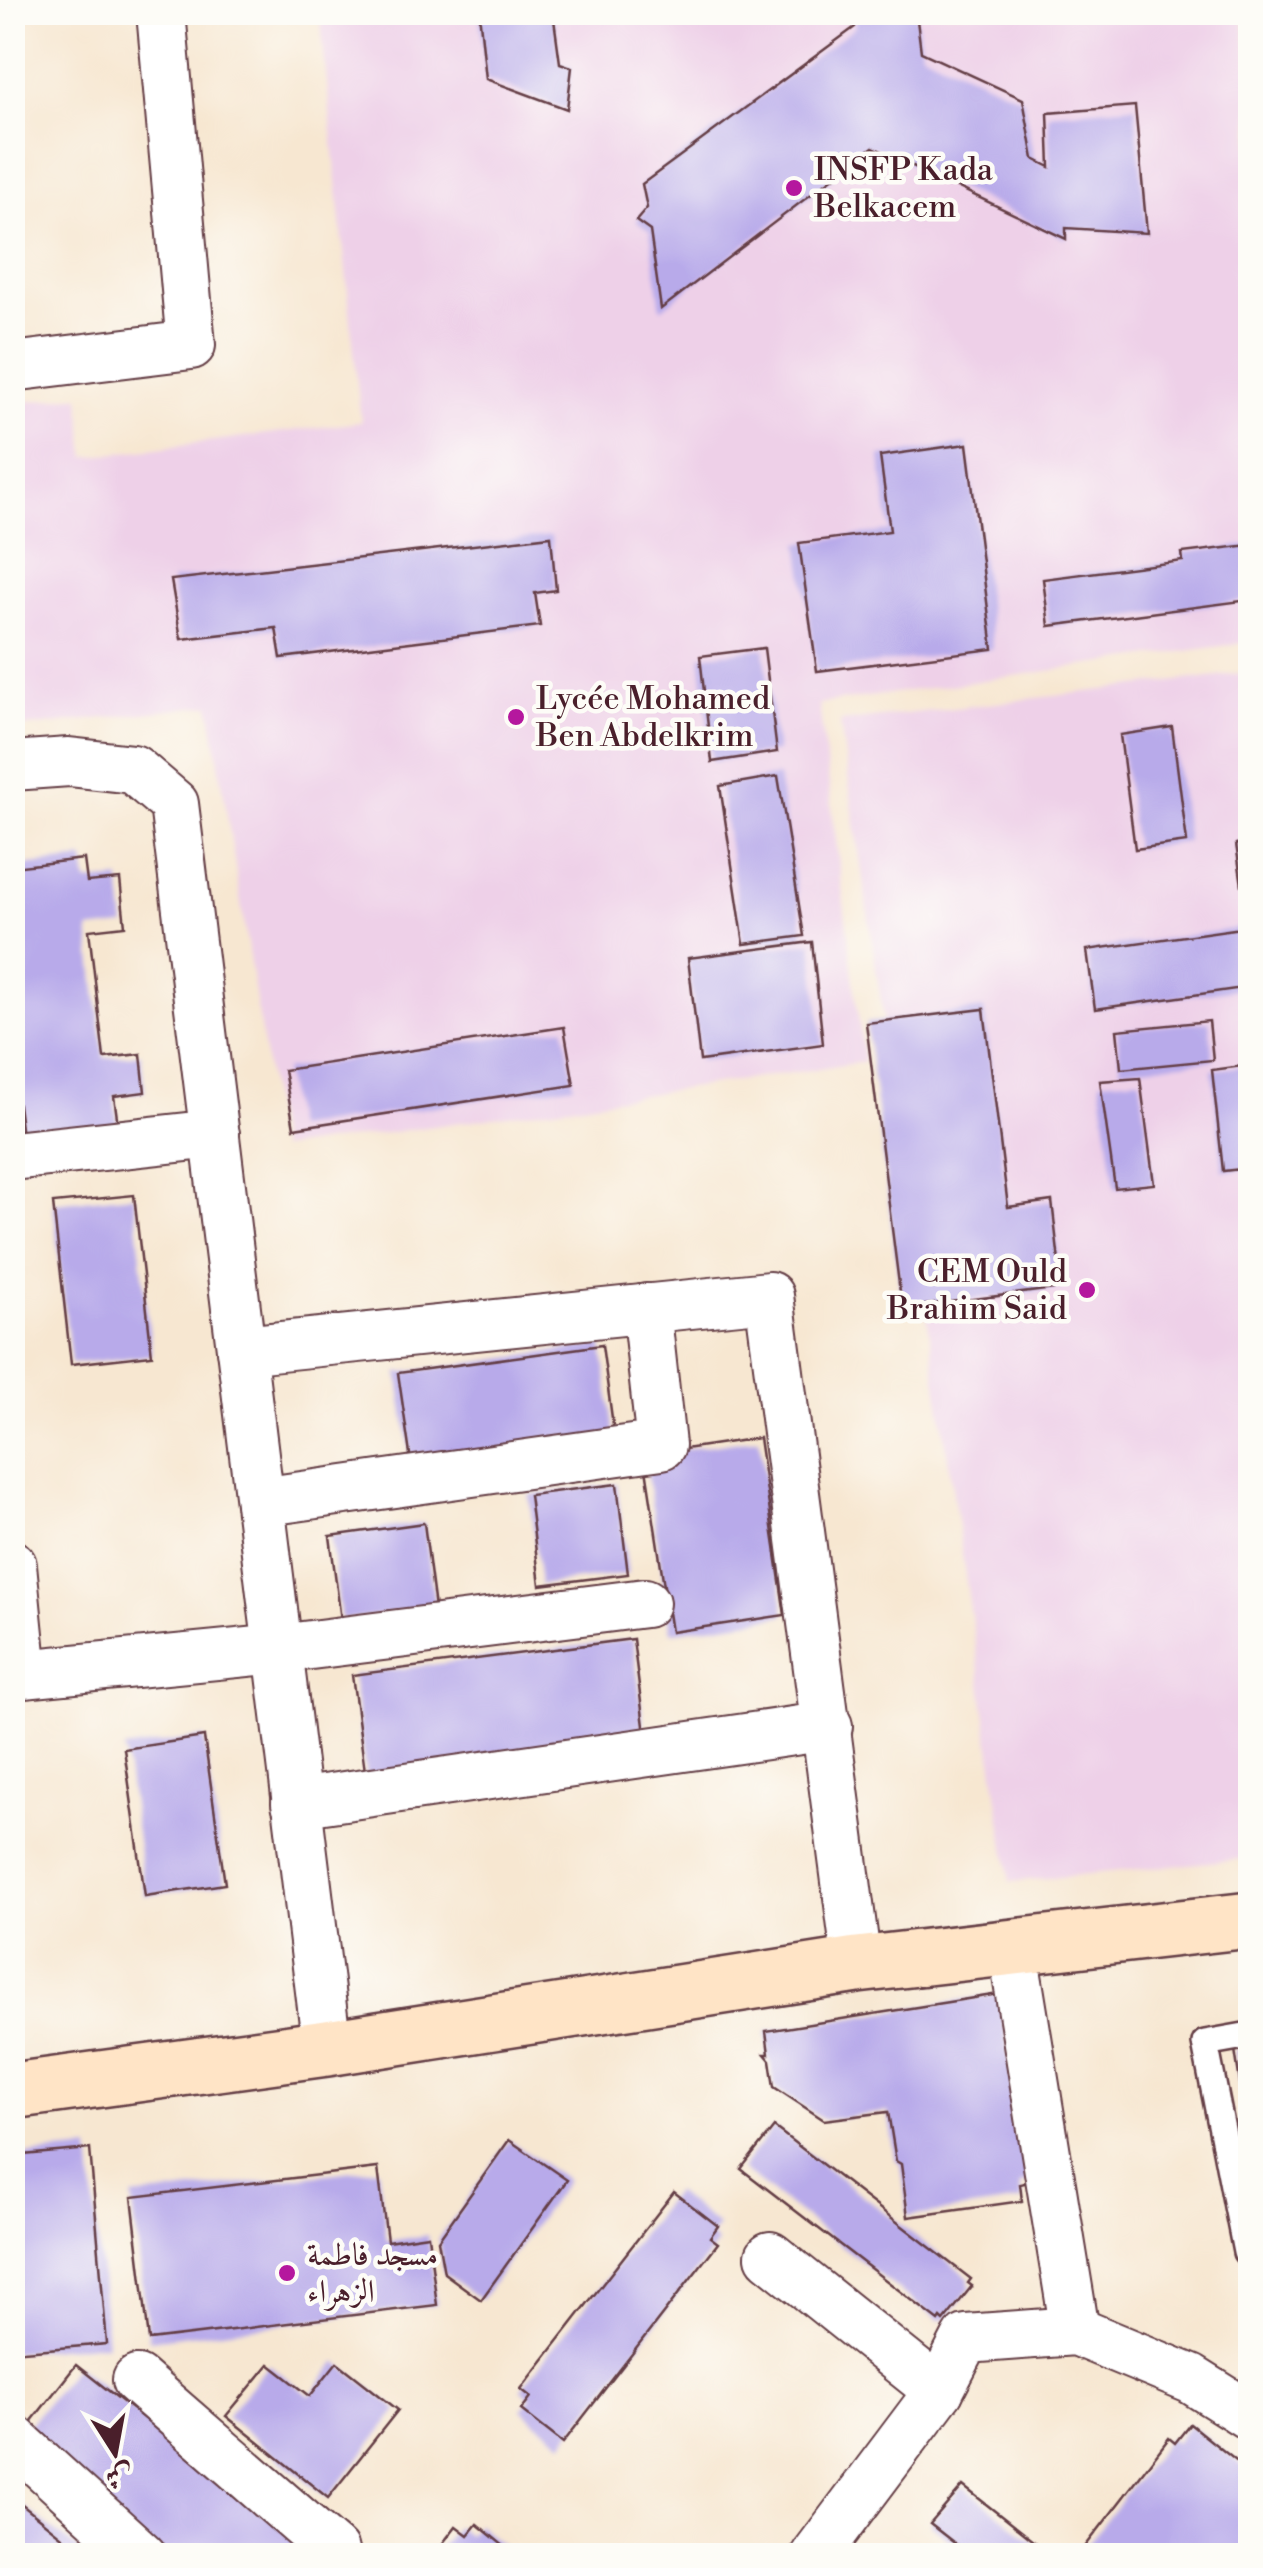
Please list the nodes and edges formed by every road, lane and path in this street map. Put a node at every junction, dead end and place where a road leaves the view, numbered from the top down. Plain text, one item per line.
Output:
1 (161, 12) edge
2 (12, 366) edge
3 (12, 766) edge
4 (214, 1134) junction
5 (12, 1156) edge
6 (646, 1308) junction
7 (241, 1350) junction
8 (260, 1502) junction
9 (12, 1565) edge
10 (646, 1603) dead end
11 (279, 1650) junction
12 (828, 1726) junction
13 (296, 1804) junction
14 (1250, 1920) edge
15 (1012, 1946) junction
16 (857, 1965) junction
17 (1250, 2035) edge
18 (327, 2048) junction
19 (12, 2091) edge
20 (1250, 2252) edge
21 (770, 2256) dead end
22 (1074, 2332) junction
23 (138, 2380) dead end
24 (939, 2392) junction
25 (1250, 2416) edge
26 (12, 2438) edge
27 (142, 2556) edge
28 (331, 2556) edge
29 (815, 2556) edge

1 - 2 street
3 - 4 street
4 - 5 street
4 - 7 street
6 - 7 street
6 - 8 street
6 - 12 street
7 - 8 street
8 - 11 street
9 - 11 street
10 - 11 street
11 - 13 street
12 - 13 street
12 - 16 street
13 - 18 street
14 - 15 street
15 - 16 street
15 - 22 street
16 - 18 street
17 - 20 lane
18 - 19 street
21 - 24 street
22 - 24 street
22 - 25 street
23 - 28 street
24 - 29 street
26 - 27 street

